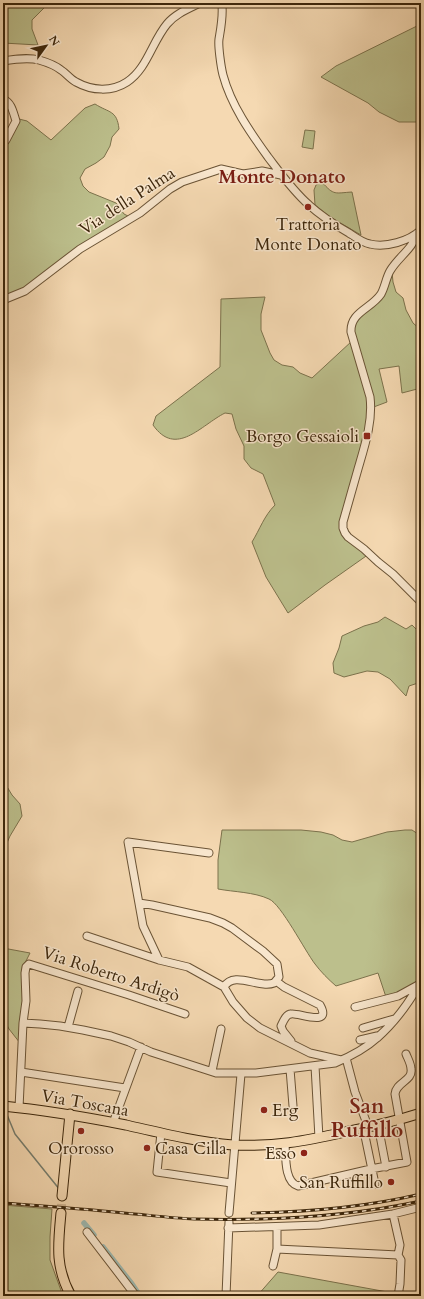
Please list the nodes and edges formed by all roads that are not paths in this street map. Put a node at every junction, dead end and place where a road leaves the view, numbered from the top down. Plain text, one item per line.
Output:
1 (200, 3) edge
2 (219, 3) edge
3 (3, 61) edge
4 (3, 99) edge
5 (3, 143) edge
6 (281, 175) junction
7 (419, 232) edge
8 (3, 300) edge
9 (421, 602) edge
10 (209, 853) dead end
11 (139, 903) junction
12 (87, 936) dead end
13 (159, 960) junction
14 (276, 981) junction
15 (420, 985) edge
16 (224, 987) junction
17 (78, 991) dead end
18 (354, 1007) dead end
19 (185, 1014) dead end
20 (394, 1019) junction
21 (23, 1023) junction
22 (68, 1027) junction
23 (363, 1028) dead end
24 (221, 1029) dead end
25 (379, 1036) junction
26 (360, 1040) dead end
27 (290, 1043) junction
28 (141, 1047) junction
29 (406, 1054) dead end
30 (344, 1059) junction
31 (315, 1066) junction
32 (290, 1069) junction
33 (212, 1071) junction
34 (21, 1072) junction
35 (241, 1074) junction
36 (125, 1088) junction
37 (293, 1106) dead end
38 (11, 1107) edge
39 (421, 1113) edge
40 (70, 1114) junction
41 (398, 1120) junction
42 (113, 1123) junction
43 (378, 1125) junction
44 (366, 1127) junction
45 (161, 1133) junction
46 (319, 1138) junction
47 (286, 1144) junction
48 (235, 1145) junction
49 (384, 1167) junction
50 (371, 1169) junction
51 (231, 1184) junction
52 (375, 1184) dead end
53 (62, 1196) tunnel mouth
54 (421, 1207) edge
55 (61, 1213) tunnel mouth
56 (229, 1213) dead end
57 (393, 1214) junction
58 (277, 1227) junction
59 (87, 1232) dead end
60 (277, 1247) junction
61 (398, 1256) junction
62 (273, 1266) dead end
63 (71, 1296) edge
64 (136, 1296) edge
65 (226, 1296) edge
66 (398, 1296) edge

1 - 3 street
2 - 6 street
4 - 5 street
6 - 7 street
6 - 8 street, Via della Palma
7 - 9 street
10 - 11 street
11 - 13 street
11 - 14 street
12 - 13 street
13 - 16 street
14 - 16 street
14 - 27 street
15 - 18 street
15 - 20 street
16 - 27 street
17 - 22 street
19 - 21 street, Via Roberto Ardigò
20 - 23 street
20 - 25 street
21 - 22 street
21 - 34 street, Via Roberto Ardigò
22 - 28 street
24 - 33 street
25 - 26 street
25 - 30 street
27 - 30 street
28 - 33 street
28 - 36 street
29 - 41 street
30 - 31 street
30 - 44 street
31 - 32 street
31 - 46 street
32 - 35 street
32 - 37 street
33 - 35 street
34 - 36 street
34 - 38 street, Via Roberto Ardigò
35 - 48 street
36 - 42 street
38 - 40 main road, Via Toscana
39 - 41 main road, Via Toscana
40 - 42 main road, Via Toscana
40 - 53 main road
41 - 43 main road, Via Toscana
41 - 49 street
42 - 45 main road, Via Toscana
43 - 44 main road, Via Toscana
43 - 49 street
44 - 46 main road, Via Toscana
44 - 50 street
45 - 48 main road, Via Toscana
45 - 51 street
46 - 47 main road, Via Toscana
47 - 48 main road, Via Toscana
47 - 50 street
48 - 51 street
49 - 50 street
50 - 52 street
51 - 56 street
54 - 57 street
55 - 63 main road
57 - 58 street
57 - 61 street
58 - 60 street
58 - 65 street
59 - 64 street
60 - 61 street
60 - 62 street
61 - 66 street

